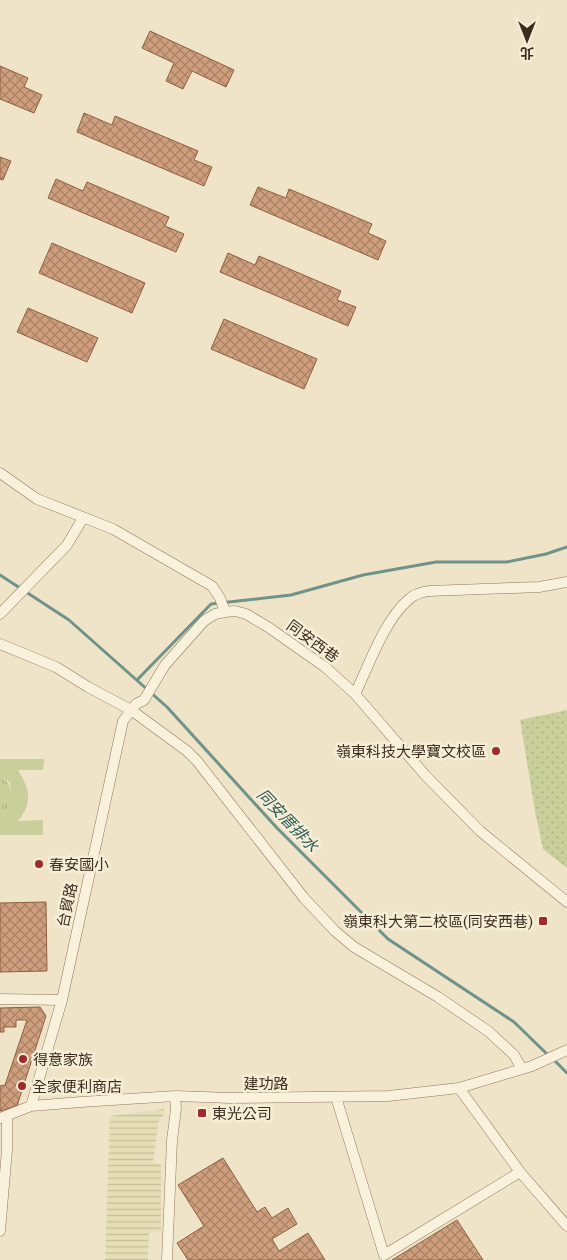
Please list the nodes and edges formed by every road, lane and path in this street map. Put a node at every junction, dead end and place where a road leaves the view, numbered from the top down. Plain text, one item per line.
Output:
1 (0, 473) edge
2 (83, 518) junction
3 (567, 582) edge
4 (225, 612) junction
5 (0, 614) edge
6 (0, 644) edge
7 (355, 694) junction
8 (131, 710) junction
9 (567, 902) edge
10 (0, 999) edge
11 (62, 1000) junction
12 (567, 1050) edge
13 (527, 1068) junction
14 (459, 1088) junction
15 (175, 1096) junction
16 (336, 1097) junction
17 (31, 1106) junction
18 (4, 1117) edge
19 (520, 1172) junction
20 (567, 1226) edge
21 (0, 1231) edge
22 (168, 1260) edge

1 - 2 street
2 - 4 street
2 - 5 street
3 - 7 street
4 - 7 street, 同安西巷
4 - 8 street
6 - 8 street
7 - 9 street, 同安西巷
8 - 11 street, 台貿路
8 - 13 street
10 - 11 street
11 - 17 street, 台貿路
12 - 13 street, 建功路
13 - 14 street, 建功路
14 - 16 street, 建功路
14 - 19 street
15 - 16 street, 建功路
15 - 17 street, 建功路
15 - 22 street
16 - 19 street
17 - 18 street, 建功路
18 - 21 street
19 - 20 street

